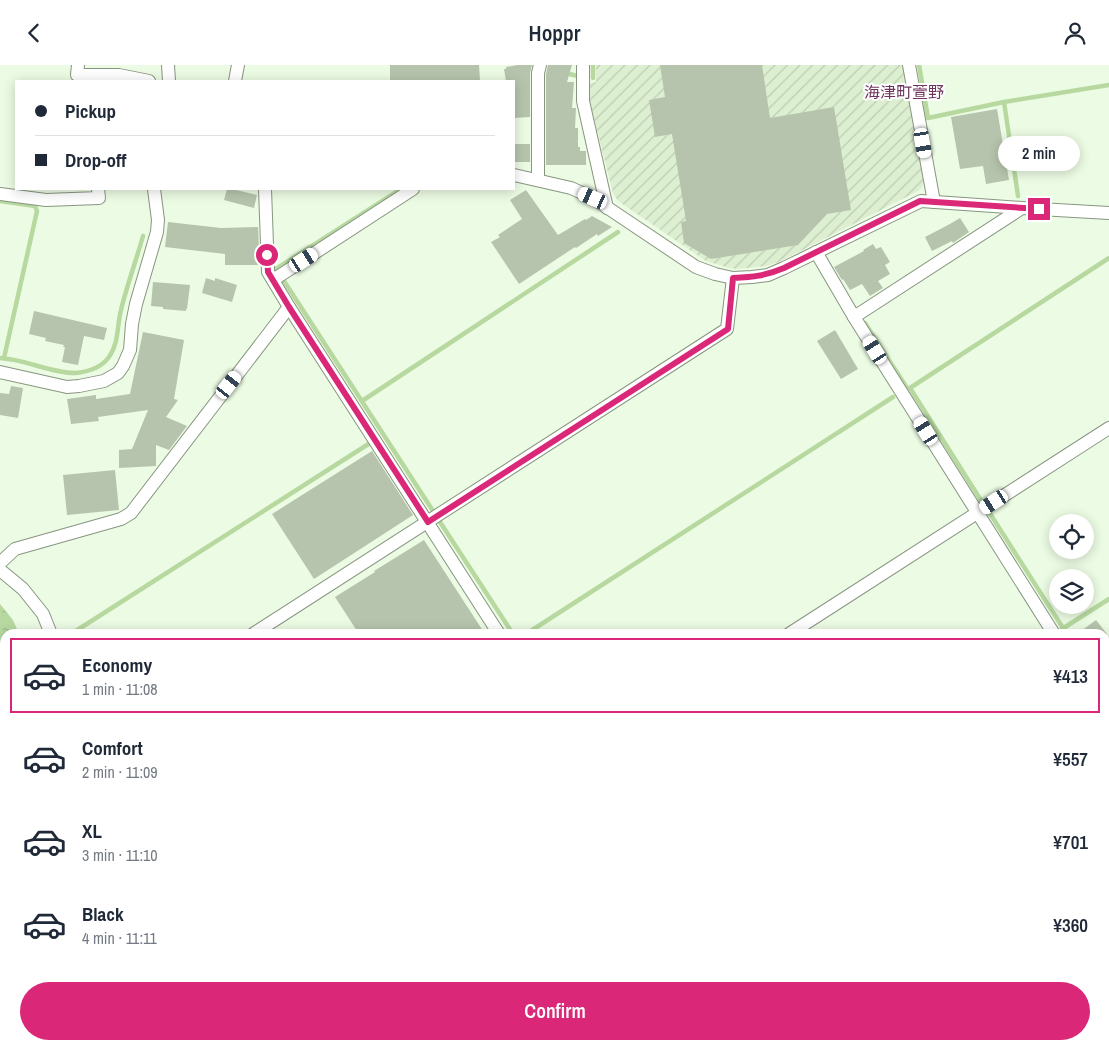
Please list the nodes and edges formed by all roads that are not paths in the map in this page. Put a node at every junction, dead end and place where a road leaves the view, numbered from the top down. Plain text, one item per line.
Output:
1 (168, 65) edge
2 (238, 65) edge
3 (540, 65) edge
4 (583, 65) edge
5 (910, 65) edge
6 (83, 74) edge
7 (144, 80) edge
8 (169, 80) edge
9 (235, 80) edge
10 (515, 175) edge
11 (538, 180) junction
12 (98, 190) edge
13 (154, 190) edge
14 (265, 190) edge
15 (411, 190) edge
16 (0, 194) edge
17 (934, 202) junction
18 (608, 207) junction
19 (1022, 208) junction
20 (1109, 213) edge
21 (816, 252) junction
22 (733, 278) junction
23 (273, 280) junction
24 (289, 307) junction
25 (854, 317) junction
26 (0, 372) edge
27 (1109, 428) edge
28 (978, 513) junction
29 (428, 522) junction
30 (0, 563) edge
31 (0, 570) edge
32 (49, 629) edge
33 (261, 629) edge
34 (496, 629) edge
35 (797, 629) edge
36 (1051, 629) edge

1 - 8 street
2 - 9 street
3 - 11 street
4 - 18 street
5 - 17 street
6 - 7 street
10 - 11 street
11 - 18 street
12 - 16 street
13 - 26 street
14 - 23 street
15 - 23 street
17 - 19 street
17 - 21 street
18 - 22 street
19 - 20 street
19 - 25 street
21 - 22 street
21 - 25 street
22 - 29 street
23 - 24 street
24 - 29 street
24 - 30 street
25 - 28 street
27 - 28 street
28 - 35 street
28 - 36 street
29 - 33 street
29 - 34 street
31 - 32 street

